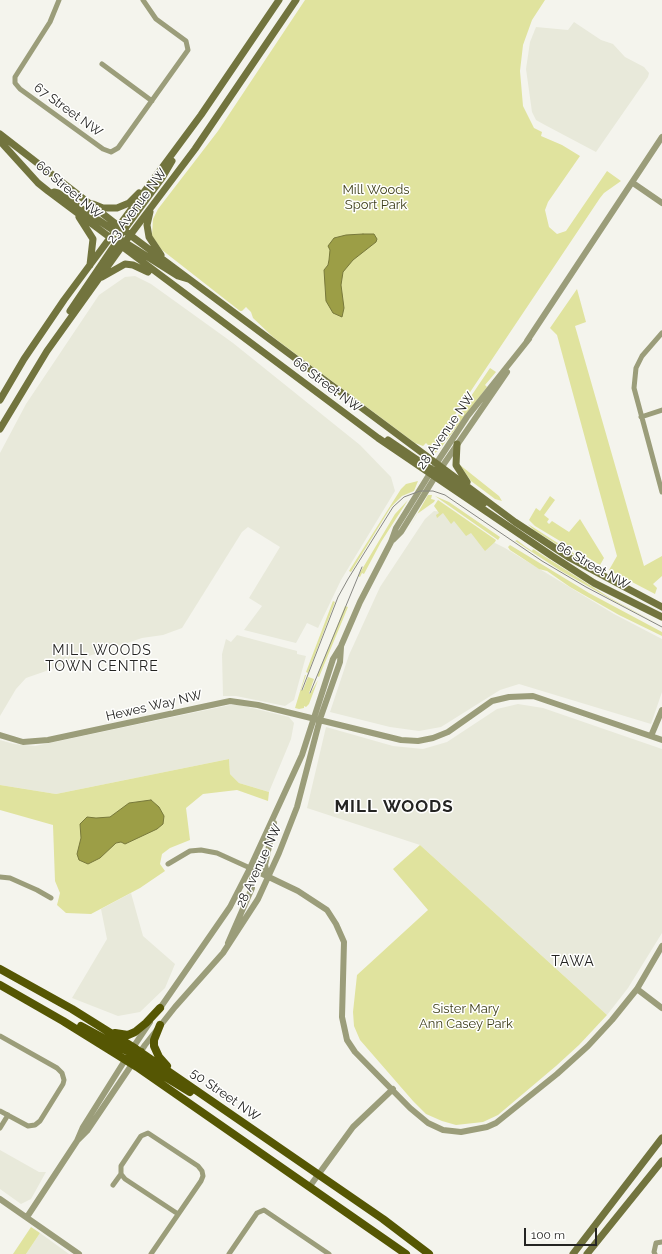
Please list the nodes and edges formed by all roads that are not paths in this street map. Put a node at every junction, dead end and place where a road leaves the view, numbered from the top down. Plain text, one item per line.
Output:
1 (59, 0) edge
2 (143, 0) edge
3 (278, 0) edge
4 (296, 0) edge
5 (102, 64) dead end
6 (152, 101) junction
7 (0, 134) edge
8 (662, 137) edge
9 (0, 140) edge
10 (176, 149) junction
11 (154, 179) junction
12 (633, 183) junction
13 (48, 191) junction
14 (88, 203) junction
15 (662, 203) edge
16 (153, 206) junction
17 (78, 213) junction
18 (130, 235) junction
19 (119, 237) junction
20 (166, 262) junction
21 (89, 266) junction
22 (190, 279) junction
23 (98, 280) junction
24 (166, 280) junction
25 (662, 333) edge
26 (529, 338) junction
27 (47, 351) junction
28 (0, 400) edge
29 (662, 410) edge
30 (641, 417) junction
31 (0, 429) edge
32 (457, 444) junction
33 (435, 471) junction
34 (472, 489) junction
35 (662, 491) edge
36 (495, 506) junction
37 (662, 607) edge
38 (662, 617) edge
39 (341, 646) junction
40 (662, 710) edge
41 (313, 718) junction
42 (320, 719) junction
43 (0, 735) edge
44 (651, 736) junction
45 (662, 740) edge
46 (277, 810) junction
47 (168, 864) dead end
48 (250, 868) junction
49 (0, 877) edge
50 (268, 878) junction
51 (51, 898) dead end
52 (662, 946) edge
53 (223, 953) junction
54 (0, 969) edge
55 (0, 985) edge
56 (637, 989) junction
57 (160, 1008) junction
58 (662, 1008) edge
59 (160, 1025) junction
60 (106, 1030) junction
61 (0, 1036) edge
62 (133, 1056) junction
63 (189, 1085) junction
64 (393, 1089) junction
65 (222, 1107) junction
66 (0, 1111) edge
67 (8, 1115) junction
68 (0, 1128) edge
69 (662, 1138) edge
70 (77, 1142) junction
71 (662, 1161) edge
72 (121, 1174) junction
73 (318, 1174) junction
74 (113, 1185) dead end
75 (310, 1186) junction
76 (0, 1199) edge
77 (178, 1214) junction
78 (27, 1217) junction
79 (662, 1242) edge
80 (79, 1254) edge
81 (151, 1254) edge
82 (229, 1254) edge
83 (329, 1254) edge
84 (406, 1254) edge
85 (429, 1254) edge
86 (573, 1254) edge
87 (587, 1254) edge
88 (655, 1254) edge

1 - 6 street, 67 Street NW
2 - 6 street
3 - 10 main road, 23 Avenue NW
4 - 16 main road, 23 Avenue NW
5 - 6 street
7 - 14 main road, 66 Street NW
8 - 12 street, 28 Avenue NW
9 - 13 main road, 66 Street NW
10 - 11 main road, 23 Avenue NW
10 - 19 main road
11 - 14 main road
11 - 19 main road, 23 Avenue NW
12 - 15 street
12 - 26 street, 28 Avenue NW
13 - 17 main road, 66 Street NW
13 - 19 main road
14 - 19 main road, 66 Street NW
16 - 18 main road, 23 Avenue NW
16 - 20 main road
17 - 19 main road, 66 Street NW
17 - 21 main road
18 - 19 main road, 66 Street NW
18 - 20 main road, 66 Street NW
19 - 21 main road, 23 Avenue NW
19 - 22 main road
19 - 23 main road, 23 Avenue NW
19 - 24 main road, 66 Street NW
19 - 27 main road
20 - 22 main road, 66 Street NW
21 - 28 main road, 23 Avenue NW
22 - 33 main road, 66 Street NW
23 - 24 main road
23 - 27 main road, 23 Avenue NW
24 - 33 main road, 66 Street NW
25 - 30 street
26 - 32 street, 28 Avenue NW
26 - 33 street, 28 Avenue NW
27 - 31 main road, 23 Avenue NW
29 - 30 street
30 - 35 street
32 - 33 street, 28 Avenue NW
32 - 34 main road
33 - 34 main road, 66 Street NW
33 - 36 main road
33 - 38 main road, 66 Street NW
33 - 39 street, 28 Avenue NW
34 - 36 main road, 66 Street NW
36 - 37 main road, 66 Street NW
39 - 41 street, 28 Avenue NW
39 - 42 street, 28 Avenue NW
40 - 44 street
41 - 42 street, Hewes Way NW
41 - 43 street, Hewes Way NW
41 - 46 street, 28 Avenue NW
42 - 44 street, Hewes Way NW
42 - 50 street, 28 Avenue NW
44 - 45 street, Hewes Way NW
46 - 48 street, 28 Avenue NW
46 - 50 street
47 - 48 street
48 - 50 street
48 - 53 street
48 - 57 street, 28 Avenue NW
49 - 51 street
50 - 53 street, 28 Avenue NW
50 - 64 street
52 - 56 street
53 - 59 street, 28 Avenue NW
54 - 60 main road, 50 Street NW
55 - 62 main road, 50 Street NW
56 - 58 street
56 - 64 street
57 - 60 main road
57 - 62 street, 28 Avenue NW
59 - 62 street, 28 Avenue NW
59 - 63 main road
60 - 62 main road, 50 Street NW
61 - 67 street
62 - 63 main road, 50 Street NW
62 - 65 main road
62 - 70 street, 28 Avenue NW
62 - 70 street, 28 Avenue NW
62 - 75 main road, 50 Street NW
63 - 65 main road, 50 Street NW
64 - 73 street
65 - 73 main road, 50 Street NW
66 - 67 street
67 - 68 street
69 - 86 main road
70 - 78 street, 28 Avenue NW
71 - 87 main road
72 - 74 street
72 - 77 street
72 - 77 street
73 - 75 street
73 - 85 main road, 50 Street NW
75 - 84 main road, 50 Street NW
76 - 78 street
77 - 81 street
78 - 80 street
79 - 88 street
82 - 83 street

